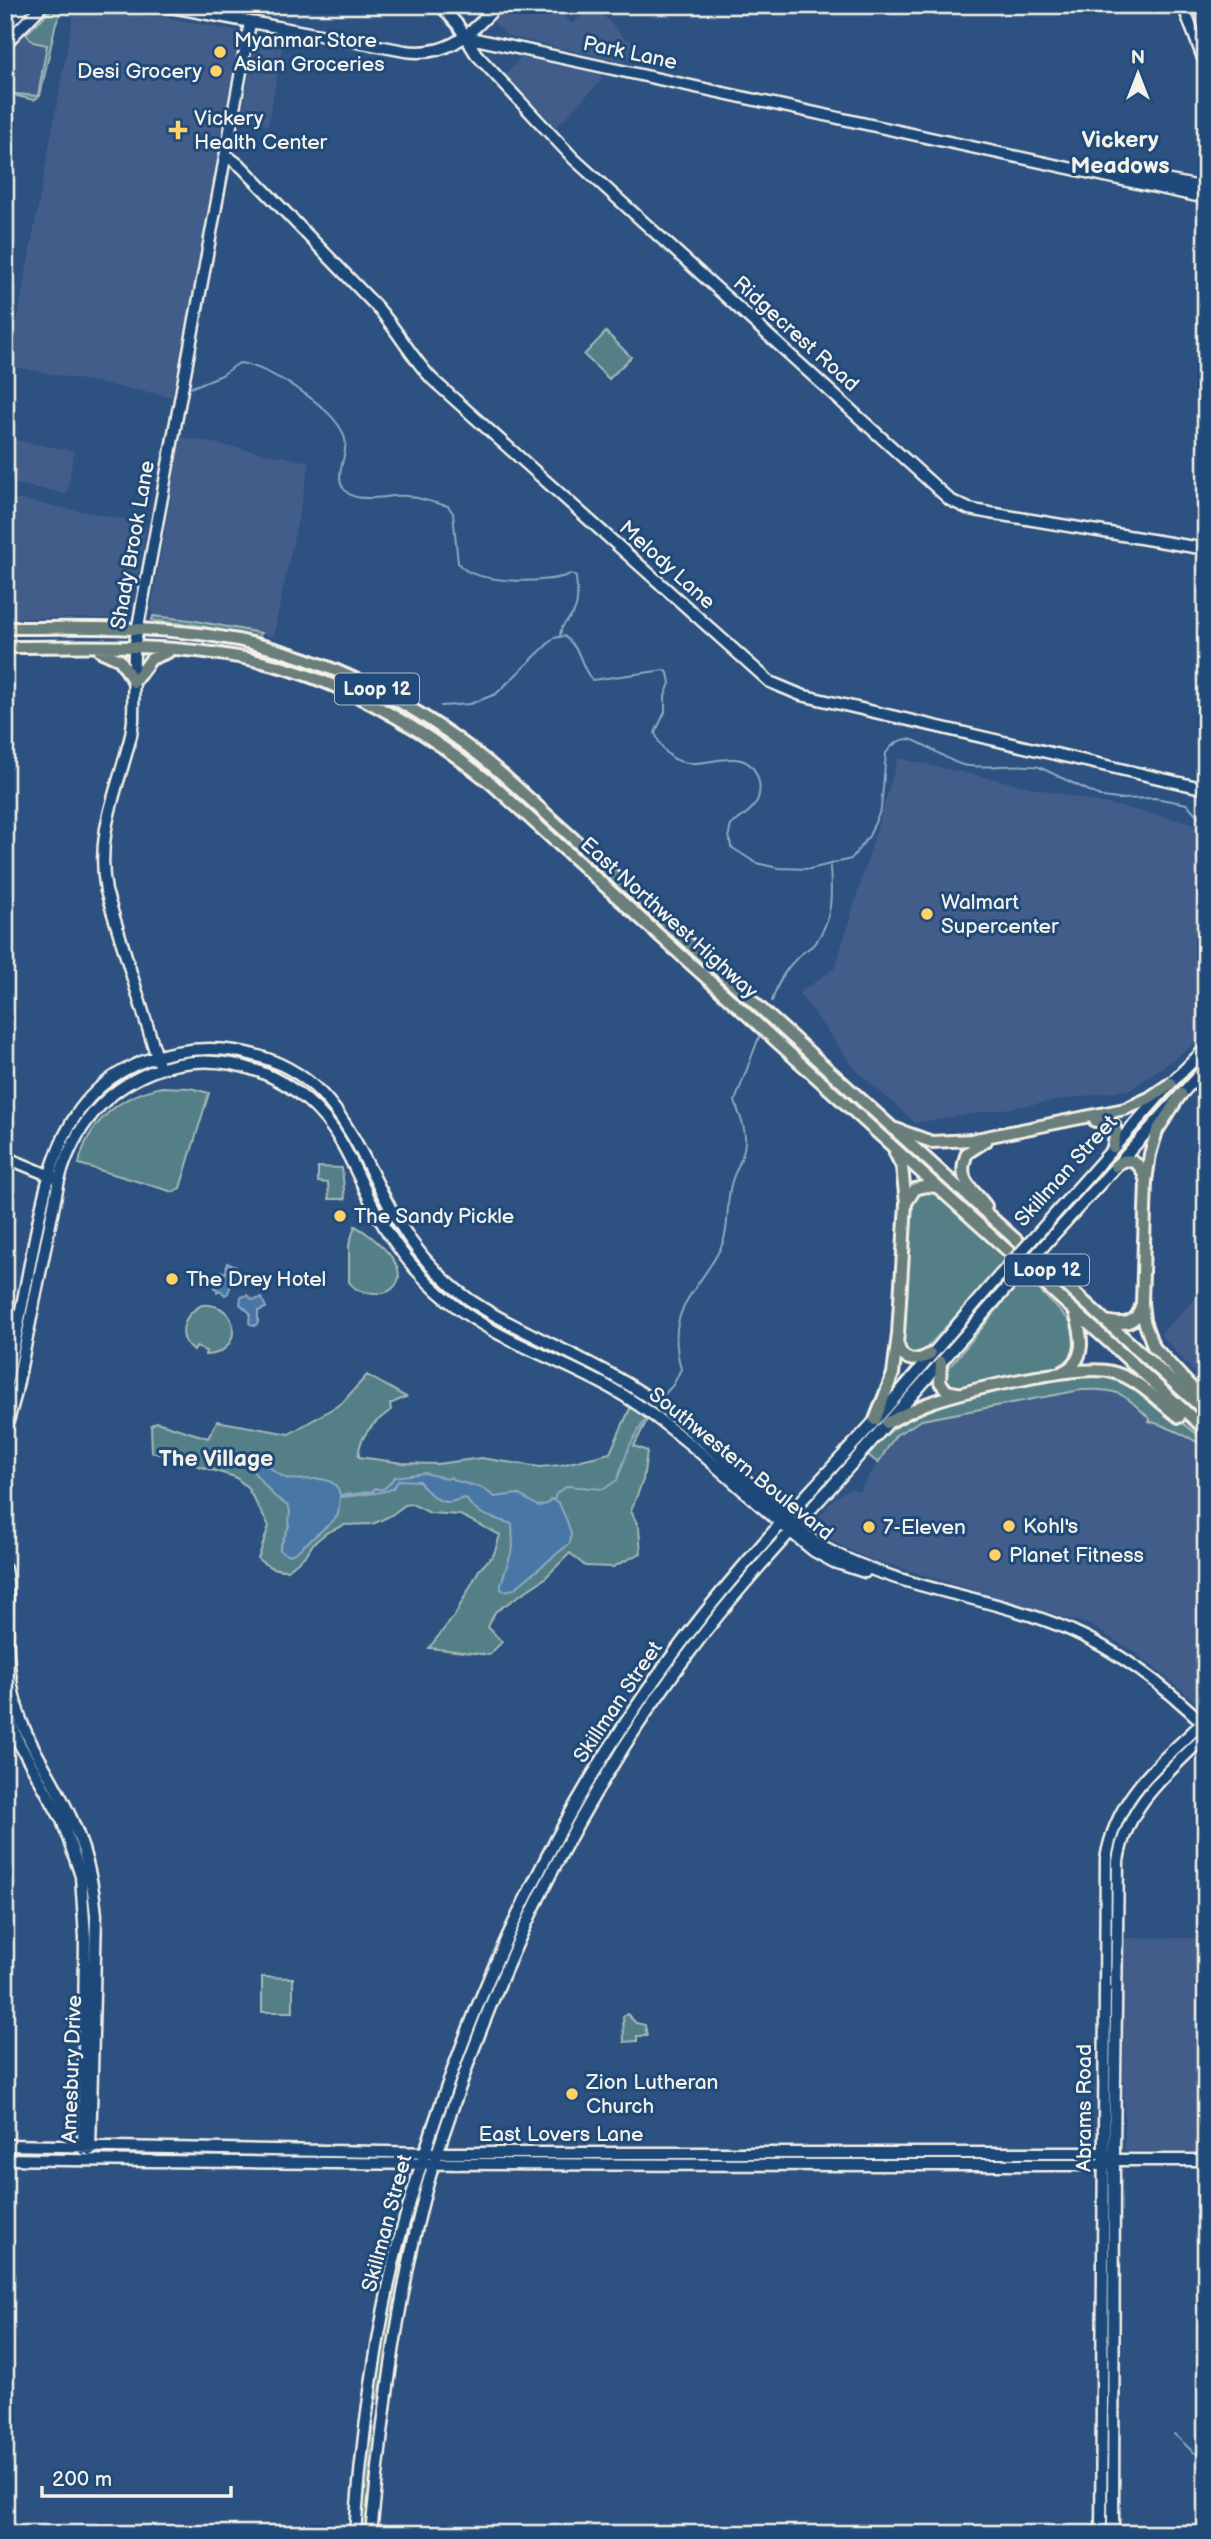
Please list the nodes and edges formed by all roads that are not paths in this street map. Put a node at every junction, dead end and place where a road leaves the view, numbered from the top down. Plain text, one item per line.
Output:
1 (24, 5) edge
2 (43, 5) edge
3 (160, 5) edge
4 (440, 5) edge
5 (498, 5) edge
6 (1183, 5) edge
7 (250, 23) junction
8 (5, 27) edge
9 (466, 37) junction
10 (5, 44) edge
11 (1206, 66) edge
12 (226, 155) junction
13 (1093, 172) junction
14 (1206, 188) edge
15 (1206, 198) edge
16 (1206, 549) edge
17 (5, 628) edge
18 (138, 628) junction
19 (262, 646) junction
20 (5, 647) edge
21 (80, 647) junction
22 (134, 648) junction
23 (174, 650) junction
24 (258, 661) junction
25 (134, 682) junction
26 (1206, 789) edge
27 (502, 793) junction
28 (552, 820) junction
29 (782, 1047) junction
30 (1206, 1048) edge
31 (157, 1057) junction
32 (819, 1062) junction
33 (1206, 1067) edge
34 (160, 1068) junction
35 (1171, 1083) junction
36 (1181, 1094) junction
37 (890, 1127) junction
38 (892, 1147) junction
39 (1114, 1147) junction
40 (5, 1157) edge
41 (1115, 1166) junction
42 (54, 1178) junction
43 (1146, 1181) junction
44 (938, 1187) junction
45 (906, 1203) junction
46 (996, 1224) junction
47 (33, 1248) junction
48 (45, 1251) junction
49 (1142, 1303) junction
50 (1074, 1311) junction
51 (1102, 1321) junction
52 (898, 1334) junction
53 (930, 1354) junction
54 (941, 1363) junction
55 (1048, 1376) junction
56 (632, 1386) junction
57 (9, 1393) edge
58 (960, 1394) junction
59 (625, 1396) junction
60 (1206, 1403) edge
61 (1206, 1412) edge
62 (875, 1420) junction
63 (887, 1423) junction
64 (1206, 1431) edge
65 (5, 1432) edge
66 (698, 1445) junction
67 (848, 1450) junction
68 (858, 1456) junction
69 (788, 1525) junction
70 (5, 1569) edge
71 (10, 1708) edge
72 (1205, 1723) edge
73 (1206, 1735) edge
74 (1110, 1836) junction
75 (1122, 1841) junction
76 (497, 1958) junction
77 (508, 1963) junction
78 (5, 2145) edge
79 (86, 2146) junction
80 (247, 2148) junction
81 (425, 2153) junction
82 (438, 2153) junction
83 (914, 2153) junction
84 (1103, 2153) junction
85 (5, 2159) edge
86 (602, 2159) junction
87 (86, 2160) junction
88 (1114, 2160) junction
89 (1206, 2160) edge
90 (247, 2163) junction
91 (421, 2164) junction
92 (433, 2164) junction
93 (915, 2165) junction
94 (1103, 2165) junction
95 (355, 2534) edge
96 (370, 2534) edge
97 (1101, 2534) edge
98 (1113, 2534) edge

1 - 8 main road
2 - 10 main road
3 - 7 main road
4 - 9 main road, Ridgecrest Road
5 - 9 main road
6 - 11 main road
7 - 9 main road
7 - 12 main road, Shady Brook Lane
9 - 13 main road, Park Lane
9 - 16 main road, Ridgecrest Road
12 - 18 main road, Shady Brook Lane
12 - 26 main road, Melody Lane
13 - 14 main road, Park Lane
13 - 15 main road, Park Lane
17 - 18 main road, East Northwest Highway / Loop 12
18 - 19 main road, East Northwest Highway / Loop 12
18 - 22 main road, Shady Brook Lane
19 - 24 main road
19 - 28 main road, East Northwest Highway / Loop 12
20 - 21 main road, East Northwest Highway / Loop 12
21 - 22 main road, East Northwest Highway / Loop 12
21 - 25 main road
22 - 23 main road, East Northwest Highway / Loop 12
22 - 25 main road, Shady Brook Lane
23 - 24 main road, East Northwest Highway / Loop 12
23 - 25 main road
24 - 27 main road, East Northwest Highway / Loop 12
25 - 31 main road, Shady Brook Lane
27 - 28 main road
27 - 29 main road, East Northwest Highway / Loop 12
28 - 32 main road, East Northwest Highway / Loop 12
29 - 32 main road
29 - 38 main road, East Northwest Highway / Loop 12
30 - 35 main road, Skillman Street
31 - 34 main road, Shady Brook Lane
31 - 42 main road, Southwestern Boulevard
31 - 56 main road, Southwestern Boulevard
32 - 37 main road, East Northwest Highway / Loop 12
33 - 36 main road, Skillman Street
34 - 42 main road, Southwestern Boulevard
34 - 59 main road, Southwestern Boulevard
35 - 37 main road
35 - 39 main road, Skillman Street
36 - 41 main road, Skillman Street
36 - 43 main road
37 - 46 main road, East Northwest Highway / Loop 12
38 - 44 main road, East Northwest Highway / Loop 12
38 - 45 main road
39 - 46 main road
39 - 53 main road, Skillman Street, bridge
40 - 42 main road
41 - 43 main road
41 - 54 main road, Skillman Street, bridge
42 - 47 main road, Southwestern Boulevard
42 - 48 main road, Southwestern Boulevard
43 - 49 main road
44 - 45 main road
44 - 50 main road, East Northwest Highway / Loop 12
45 - 52 main road
46 - 51 main road, East Northwest Highway / Loop 12
47 - 48 main road
47 - 57 main road, Southwestern Boulevard
48 - 57 main road, Southwestern Boulevard
49 - 51 main road
49 - 60 main road
50 - 55 main road
50 - 64 main road, East Northwest Highway / Loop 12
51 - 61 main road, East Northwest Highway / Loop 12
52 - 53 main road
52 - 62 main road
53 - 62 main road, Skillman Street
54 - 58 main road
54 - 63 main road, Skillman Street
55 - 58 main road
55 - 64 main road
56 - 59 main road
56 - 66 main road, Southwestern Boulevard
57 - 65 main road, Southwestern Boulevard
58 - 63 main road
59 - 66 main road, Southwestern Boulevard
62 - 67 main road, Skillman Street
63 - 68 main road, Skillman Street
66 - 69 main road, Southwestern Boulevard
67 - 68 main road
67 - 69 main road, Skillman Street
68 - 69 main road, Skillman Street
69 - 72 main road, Southwestern Boulevard
69 - 76 main road, Skillman Street
69 - 77 main road, Skillman Street
70 - 71 main road, Amesbury Drive
71 - 79 main road, Amesbury Drive
72 - 74 main road, Abrams Road
73 - 75 main road, Abrams Road
74 - 75 main road
74 - 84 main road, Abrams Road
75 - 88 main road, Abrams Road
76 - 77 main road
76 - 81 main road, Skillman Street
77 - 82 main road, Skillman Street
78 - 79 main road, East Lovers Lane
79 - 80 main road, East Lovers Lane
79 - 87 main road, Amesbury Drive
80 - 81 main road, East Lovers Lane
80 - 90 main road
81 - 82 main road, East Lovers Lane
81 - 91 main road, Skillman Street
82 - 86 main road, East Lovers Lane
82 - 92 main road, Skillman Street
83 - 84 main road, East Lovers Lane
83 - 86 main road, East Lovers Lane
83 - 93 main road
84 - 88 main road
84 - 94 main road, Abrams Road
85 - 87 main road, East Lovers Lane
86 - 92 main road, East Lovers Lane
86 - 93 main road, East Lovers Lane
87 - 90 main road, East Lovers Lane
88 - 89 main road, East Lovers Lane
88 - 94 main road, East Lovers Lane
88 - 98 main road, Abrams Road
90 - 91 main road, East Lovers Lane
91 - 92 main road, East Lovers Lane
91 - 95 main road, Skillman Street
92 - 96 main road, Skillman Street
93 - 94 main road, East Lovers Lane
94 - 97 main road, Abrams Road

